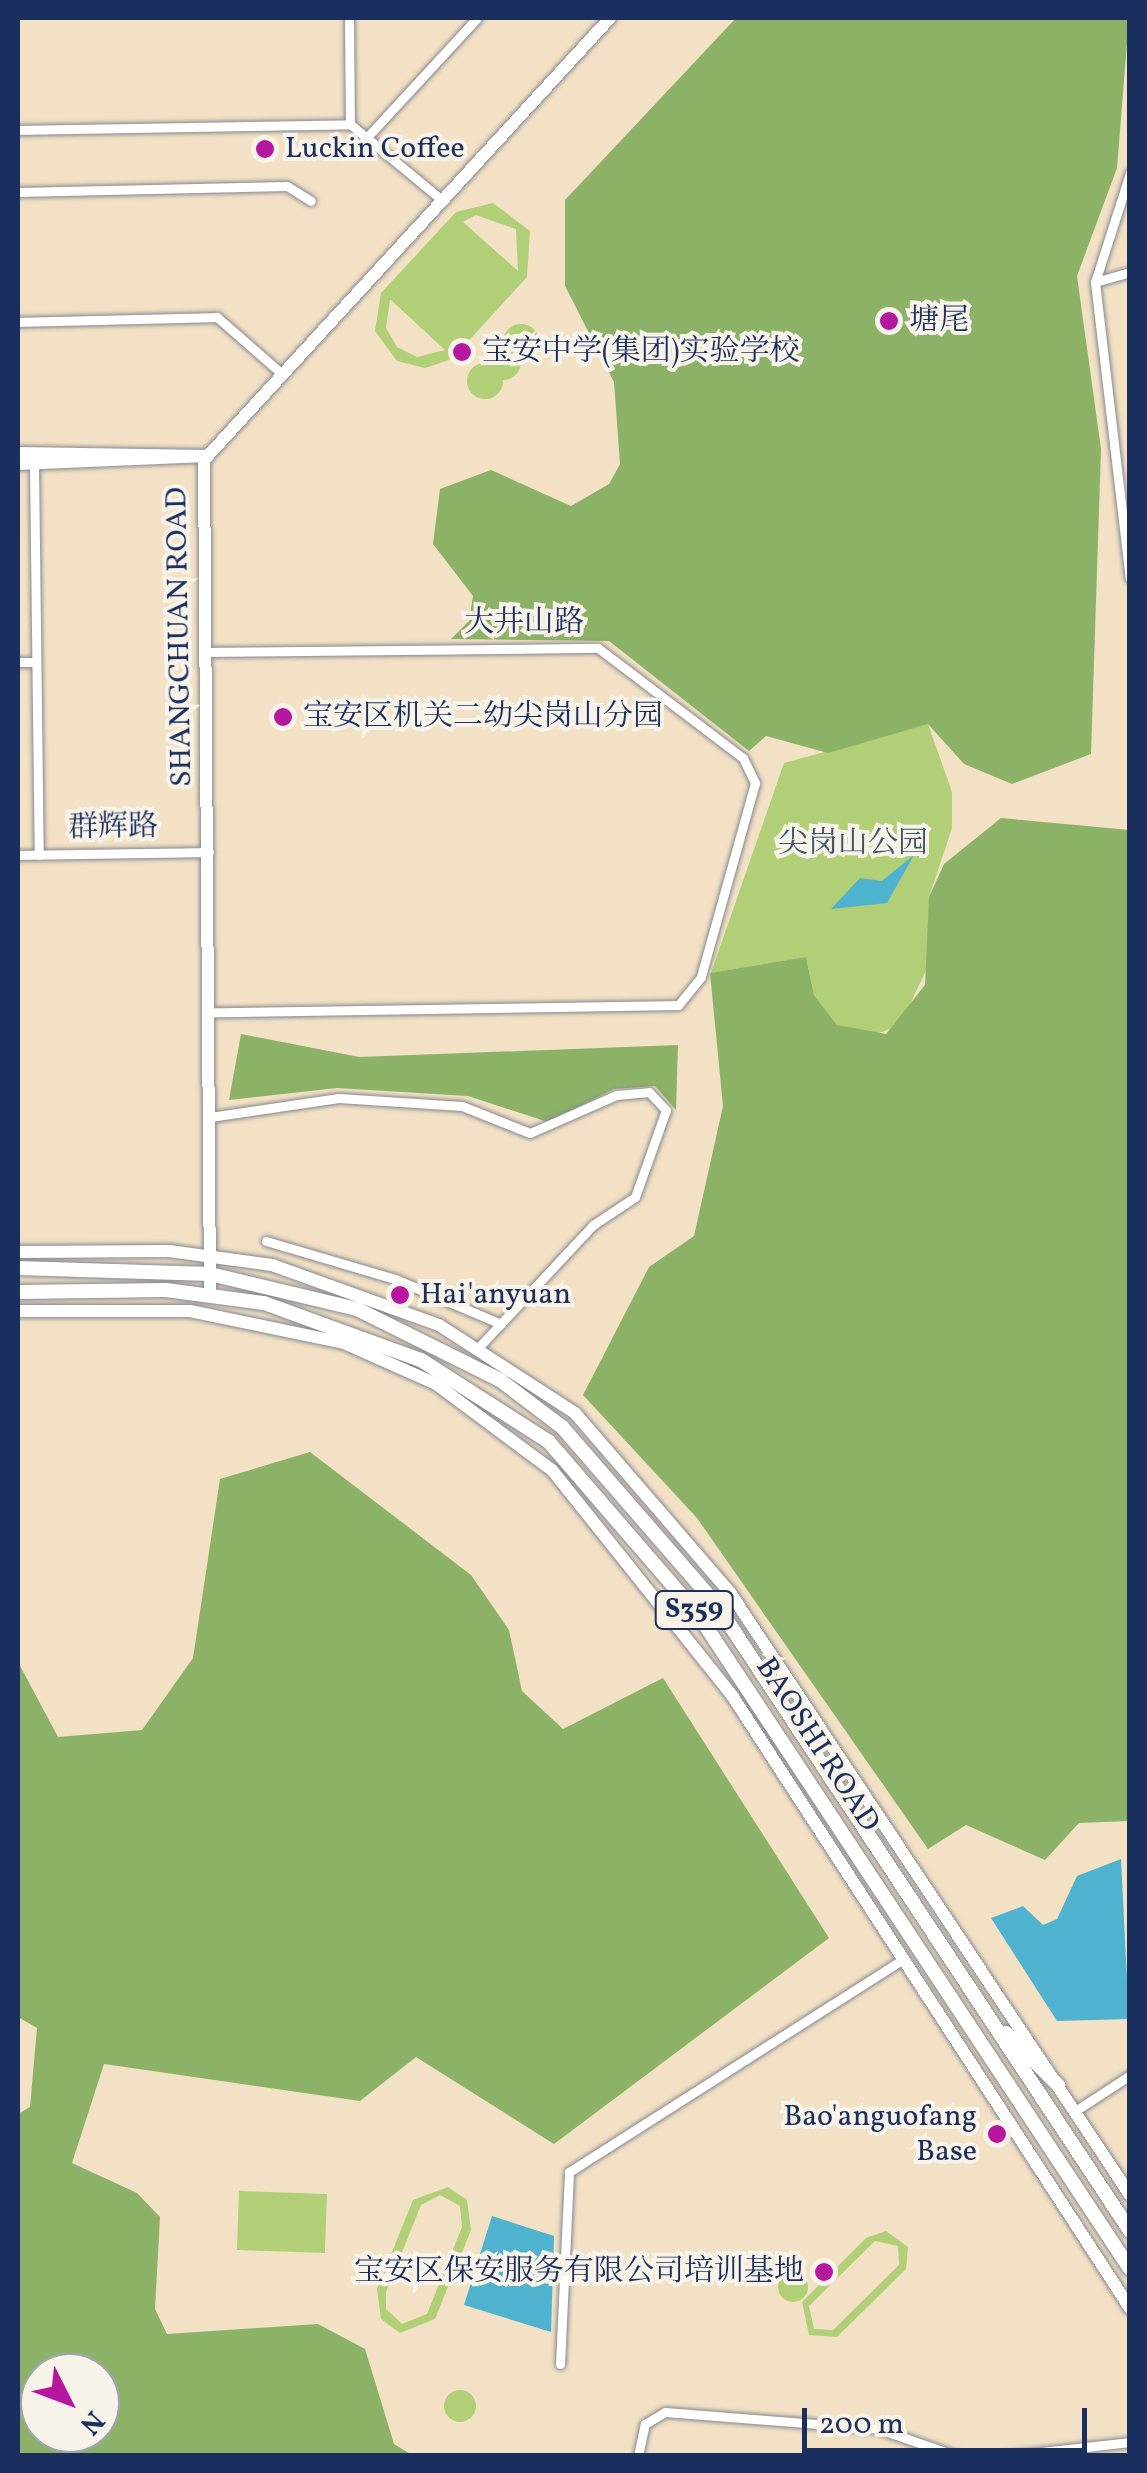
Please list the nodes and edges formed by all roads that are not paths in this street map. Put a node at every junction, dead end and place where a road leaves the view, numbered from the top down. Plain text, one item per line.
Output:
1 (349, 18) edge
2 (610, 18) edge
3 (471, 20) edge
4 (350, 124) junction
5 (18, 130) edge
6 (370, 134) junction
7 (1130, 173) edge
8 (18, 192) edge
9 (443, 200) junction
10 (311, 201) dead end
11 (1130, 272) edge
12 (1095, 282) junction
13 (18, 322) edge
14 (282, 374) junction
15 (18, 453) edge
16 (206, 456) junction
17 (18, 464) edge
18 (34, 464) junction
19 (1130, 578) edge
20 (204, 652) junction
21 (18, 662) edge
22 (36, 662) junction
23 (208, 852) junction
24 (18, 855) edge
25 (39, 855) junction
26 (210, 1012) junction
27 (210, 1116) junction
28 (266, 1242) dead end
29 (18, 1252) edge
30 (210, 1254) junction
31 (18, 1268) edge
32 (210, 1274) junction
33 (18, 1292) edge
34 (210, 1294) junction
35 (18, 1310) edge
36 (502, 1324) junction
37 (479, 1347) junction
38 (899, 1962) junction
39 (984, 2011) junction
40 (1130, 2075) edge
41 (1058, 2085) junction
42 (1075, 2111) junction
43 (1130, 2195) edge
44 (1130, 2231) edge
45 (1130, 2268) edge
46 (1130, 2308) edge
47 (560, 2364) dead end
48 (1130, 2442) edge
49 (638, 2456) edge
50 (957, 2456) edge
51 (1006, 2456) edge

1 - 4 street
2 - 9 main road, SHANGCHUAN ROAD
3 - 6 street
4 - 5 street
4 - 6 street
6 - 9 street
7 - 12 street
8 - 10 street
9 - 14 main road, SHANGCHUAN ROAD
11 - 12 street
12 - 19 street
13 - 14 street
14 - 16 main road, SHANGCHUAN ROAD
15 - 16 main road
16 - 18 main road
16 - 20 main road, SHANGCHUAN ROAD
17 - 18 main road
18 - 22 street
20 - 23 main road, SHANGCHUAN ROAD
20 - 26 street, 大井山路
21 - 22 street
22 - 25 street
23 - 25 street, 群辉路
23 - 26 main road, SHANGCHUAN ROAD
24 - 25 street, 群辉路
26 - 27 main road, SHANGCHUAN ROAD
27 - 30 main road, SHANGCHUAN ROAD
27 - 36 street
28 - 36 street
29 - 30 main road
30 - 32 main road, SHANGCHUAN ROAD
30 - 37 main road
31 - 32 main road, BAOSHI ROAD / S359
32 - 34 main road, SHANGCHUAN ROAD
32 - 39 main road, BAOSHI ROAD / S359
33 - 34 main road, BAOSHI ROAD / S359
34 - 45 main road, BAOSHI ROAD / S359
35 - 38 main road
36 - 37 street
37 - 41 main road
38 - 46 main road
38 - 47 street
39 - 41 main road
39 - 44 main road, BAOSHI ROAD / S359
40 - 42 street
41 - 42 main road
42 - 43 main road
48 - 51 street
49 - 50 street

